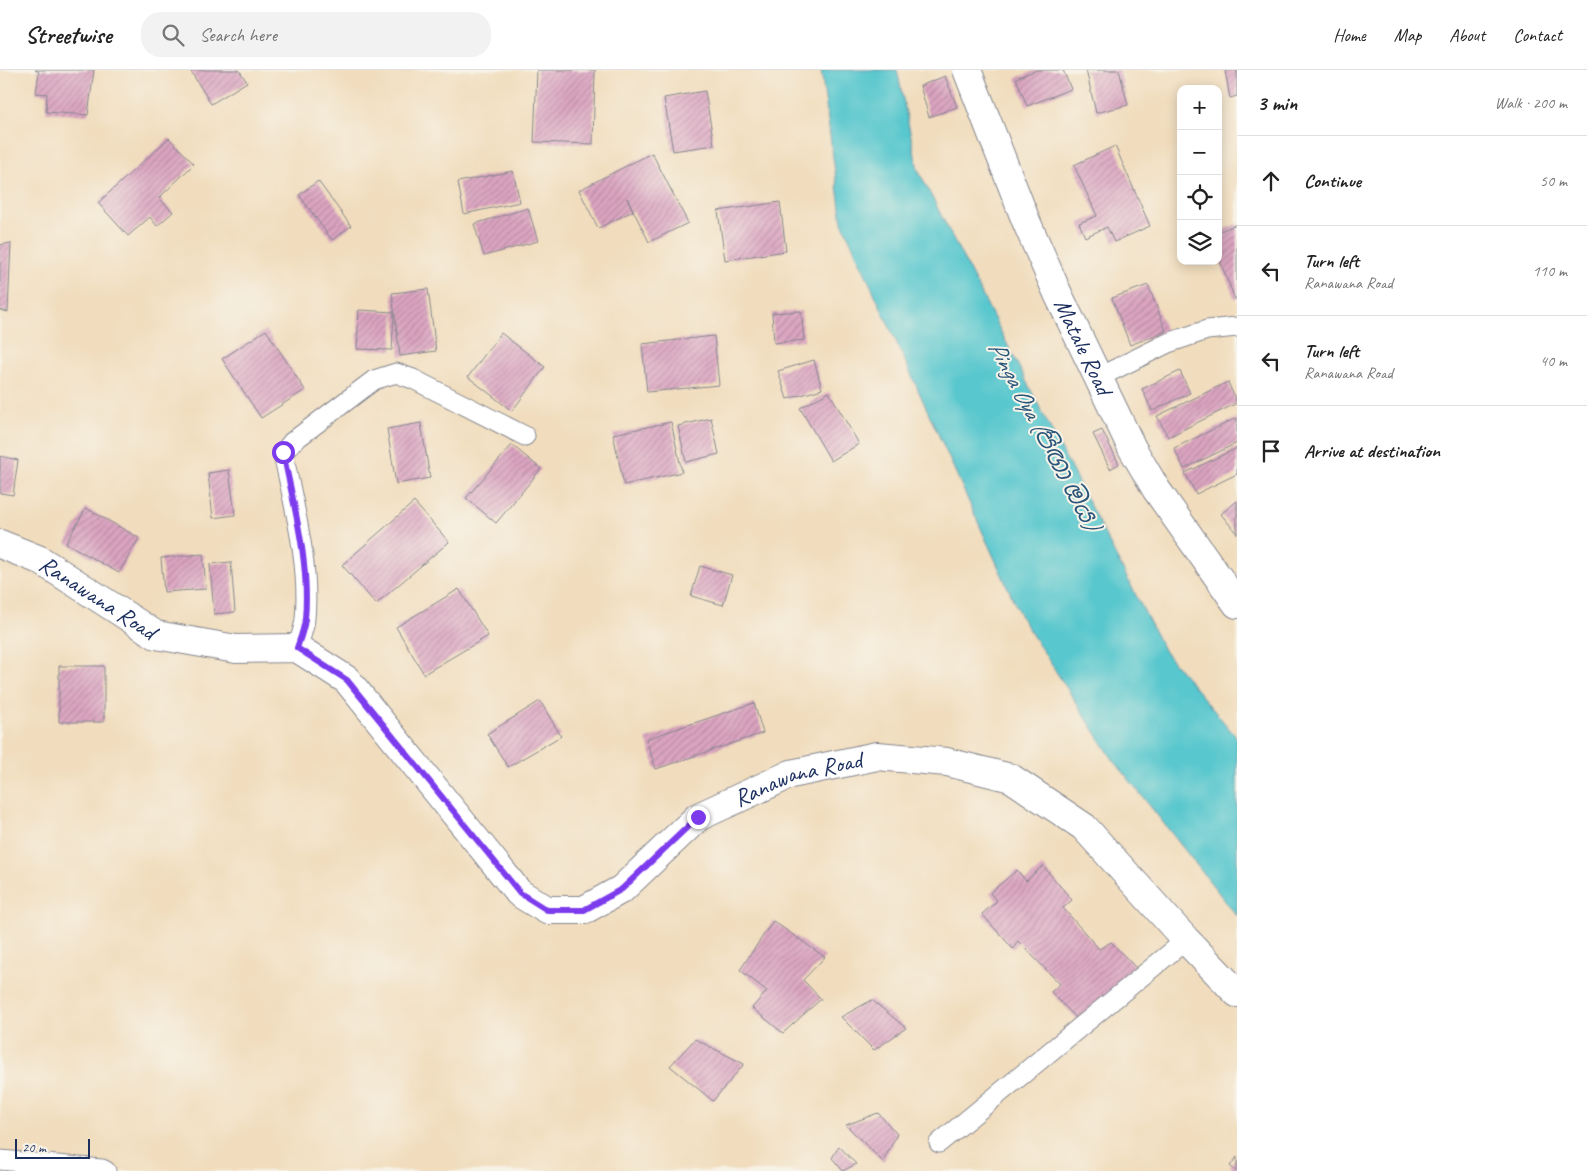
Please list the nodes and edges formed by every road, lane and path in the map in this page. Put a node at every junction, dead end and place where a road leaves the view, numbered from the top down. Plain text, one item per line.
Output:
1 (966, 70) edge
2 (1237, 327) edge
3 (1097, 378) junction
4 (525, 436) dead end
5 (0, 544) edge
6 (1237, 604) edge
7 (297, 648) junction
8 (1186, 940) junction
9 (1237, 994) edge
10 (940, 1143) dead end
11 (0, 1160) edge
12 (106, 1171) edge

1 - 3 main road, Matale Road
2 - 3 street
3 - 6 main road, Matale Road
4 - 7 street
5 - 7 main road, Ranawana Road
7 - 8 main road, Ranawana Road
8 - 9 main road, Ranawana Road
8 - 10 street
11 - 12 street

